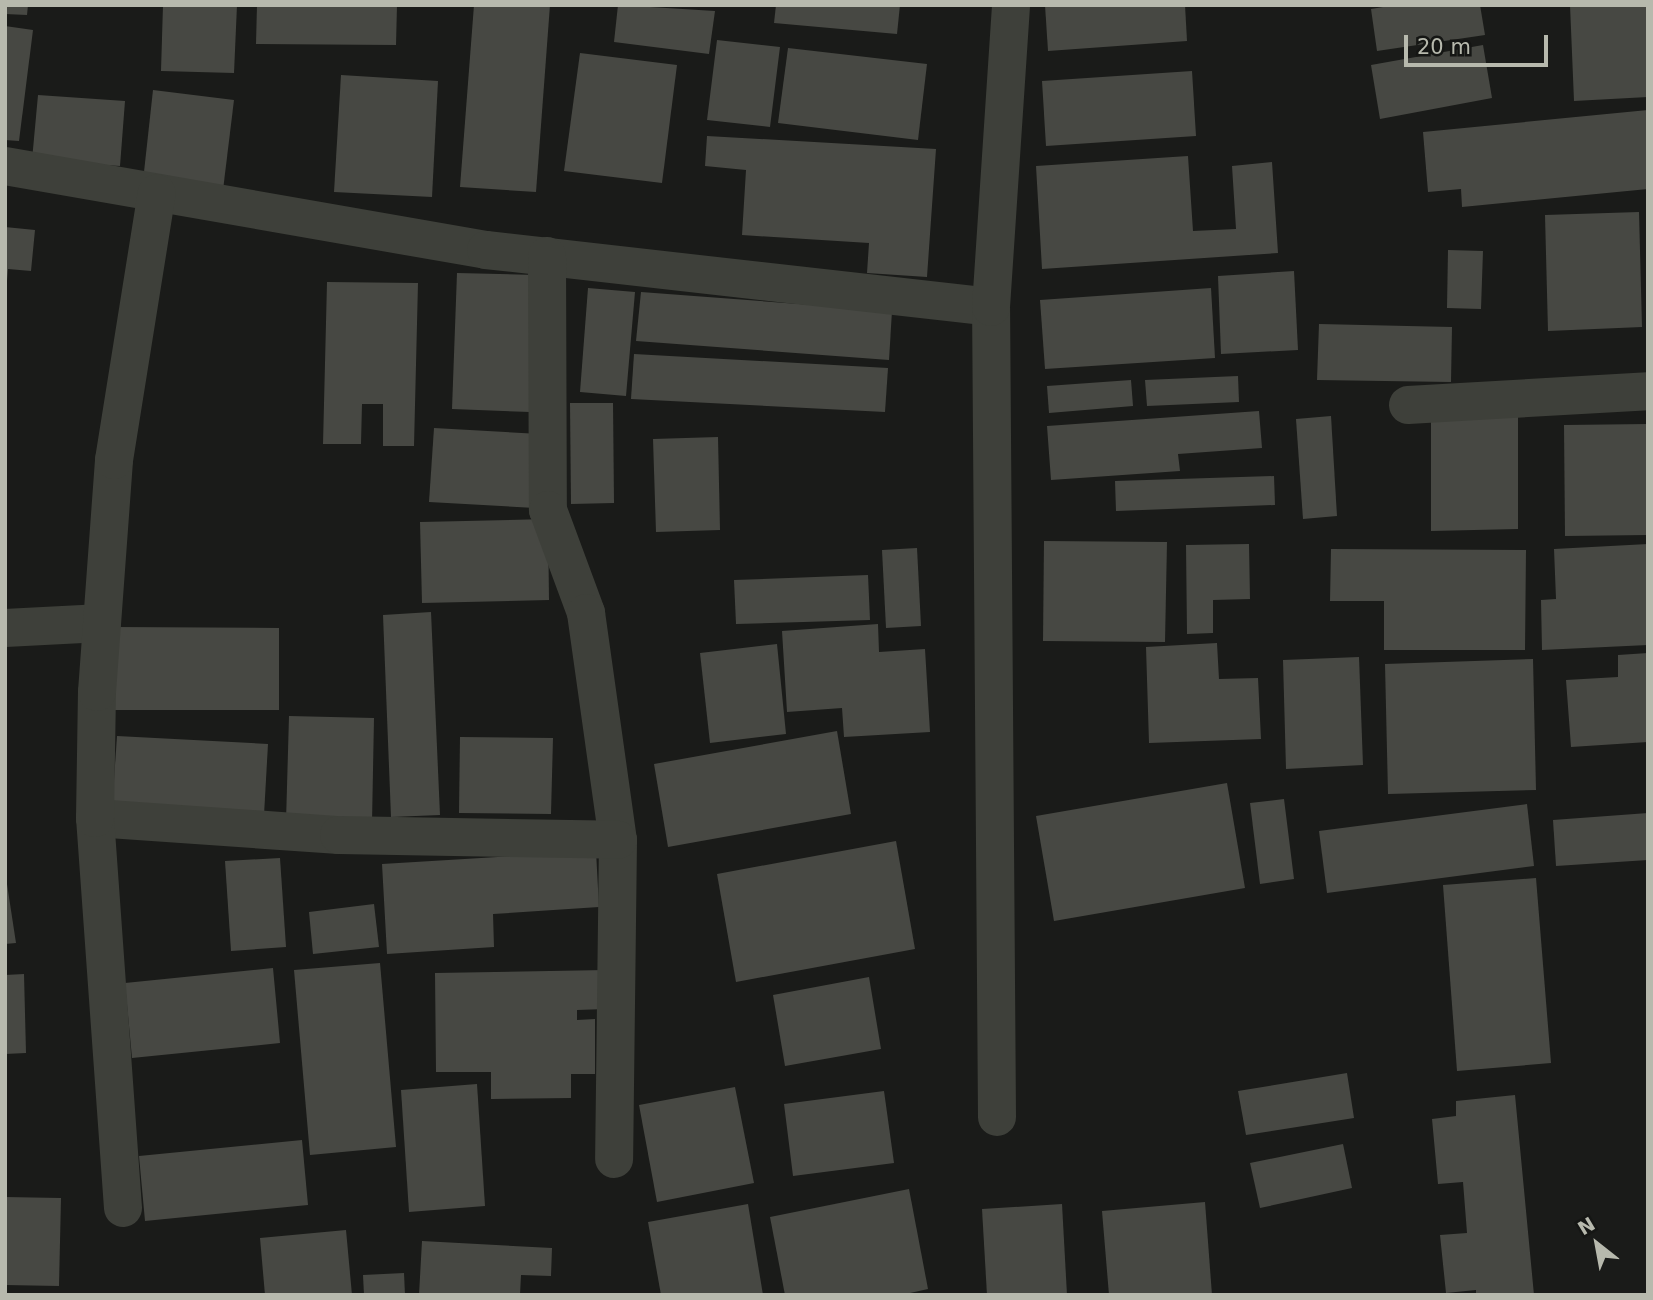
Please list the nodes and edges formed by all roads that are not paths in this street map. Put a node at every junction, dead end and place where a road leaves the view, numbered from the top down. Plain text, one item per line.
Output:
1 (1011, 5) edge
2 (5, 166) edge
3 (157, 193) junction
4 (547, 256) junction
5 (991, 307) junction
6 (1648, 391) edge
7 (1408, 405) dead end
8 (102, 623) junction
9 (5, 628) edge
10 (95, 818) junction
11 (618, 840) junction
12 (997, 1116) dead end
13 (614, 1159) dead end
14 (123, 1208) dead end

1 - 5 street
2 - 3 street
3 - 4 street
3 - 8 street
4 - 5 street
4 - 11 street
5 - 12 street
6 - 7 street
8 - 9 street
8 - 10 street
10 - 11 street
10 - 14 street
11 - 13 street

